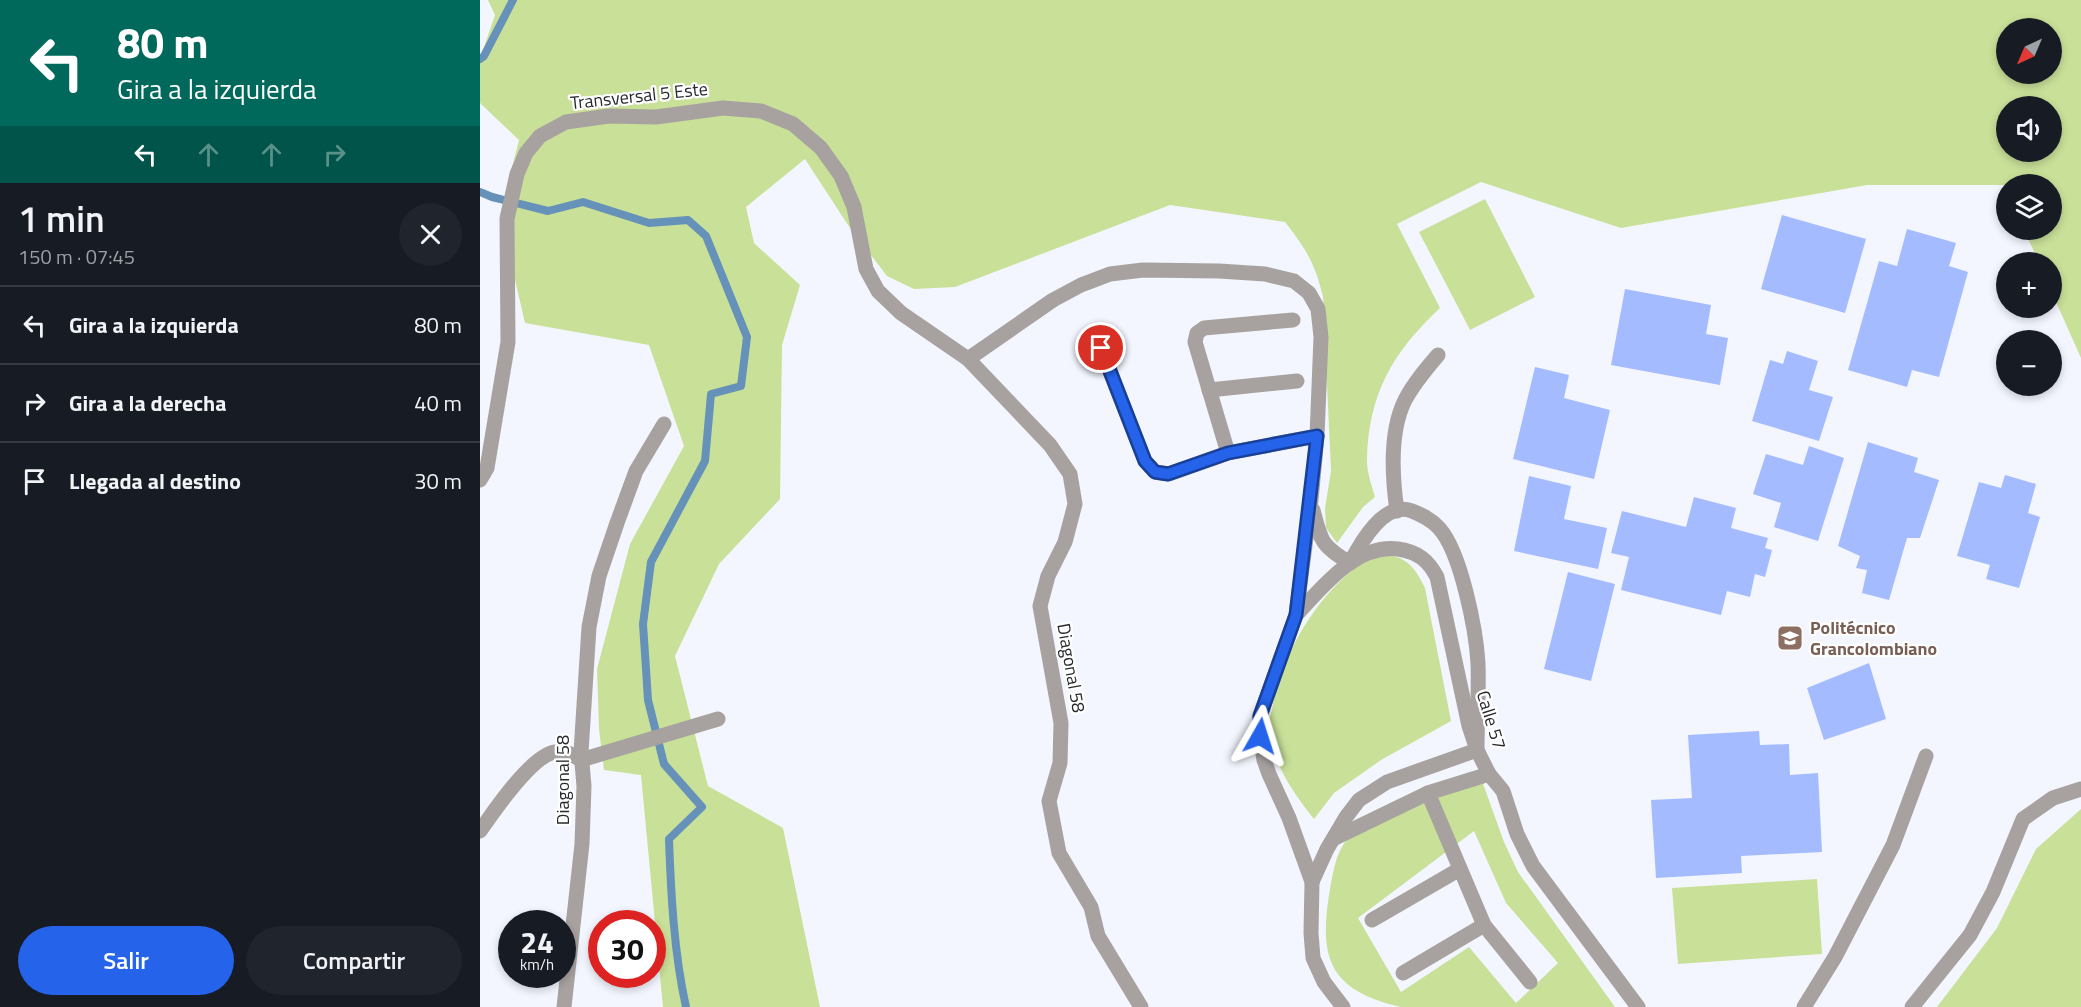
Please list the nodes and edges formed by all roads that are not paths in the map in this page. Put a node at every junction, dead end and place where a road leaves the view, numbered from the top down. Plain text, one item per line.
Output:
1 (1293, 320) dead end
2 (1101, 348) dead end
3 (1438, 355) dead end
4 (968, 359) junction
5 (1297, 381) dead end
6 (1209, 390) junction
7 (663, 424) dead end
8 (1317, 436) junction
9 (1228, 453) junction
10 (480, 480) edge
11 (1311, 500) junction
12 (1397, 511) junction
13 (1350, 563) junction
14 (1296, 615) junction
15 (718, 719) dead end
16 (1477, 750) junction
17 (1926, 756) dead end
18 (581, 760) junction
19 (1490, 774) junction
20 (2081, 789) edge
21 (1428, 793) junction
22 (480, 831) edge
23 (1335, 838) junction
24 (1460, 869) junction
25 (1312, 882) junction
26 (1372, 920) dead end
27 (1484, 925) junction
28 (1403, 973) dead end
29 (1530, 982) dead end
30 (564, 1007) edge
31 (1141, 1007) edge
32 (1343, 1007) edge
33 (1638, 1007) edge
34 (1804, 1007) edge
35 (1912, 1007) edge

1 - 6 street
2 - 9 street
3 - 12 street
4 - 8 street
4 - 10 street, Transversal 5 Este
4 - 31 street, Diagonal 58
5 - 6 street
6 - 9 street
7 - 18 street, Diagonal 58
8 - 9 street
8 - 11 street
11 - 13 street
11 - 14 street
12 - 13 street
12 - 16 street
13 - 14 street, Calle 57
13 - 16 street, Calle 57
14 - 25 street
15 - 18 street
16 - 19 street, Calle 57
16 - 23 street
17 - 34 street
18 - 22 street
18 - 30 street, Diagonal 58
19 - 21 street
19 - 33 street, Calle 57
20 - 35 street
21 - 23 street
21 - 24 street
23 - 25 street
24 - 26 street
24 - 27 street
25 - 32 street
27 - 28 street
27 - 29 street

